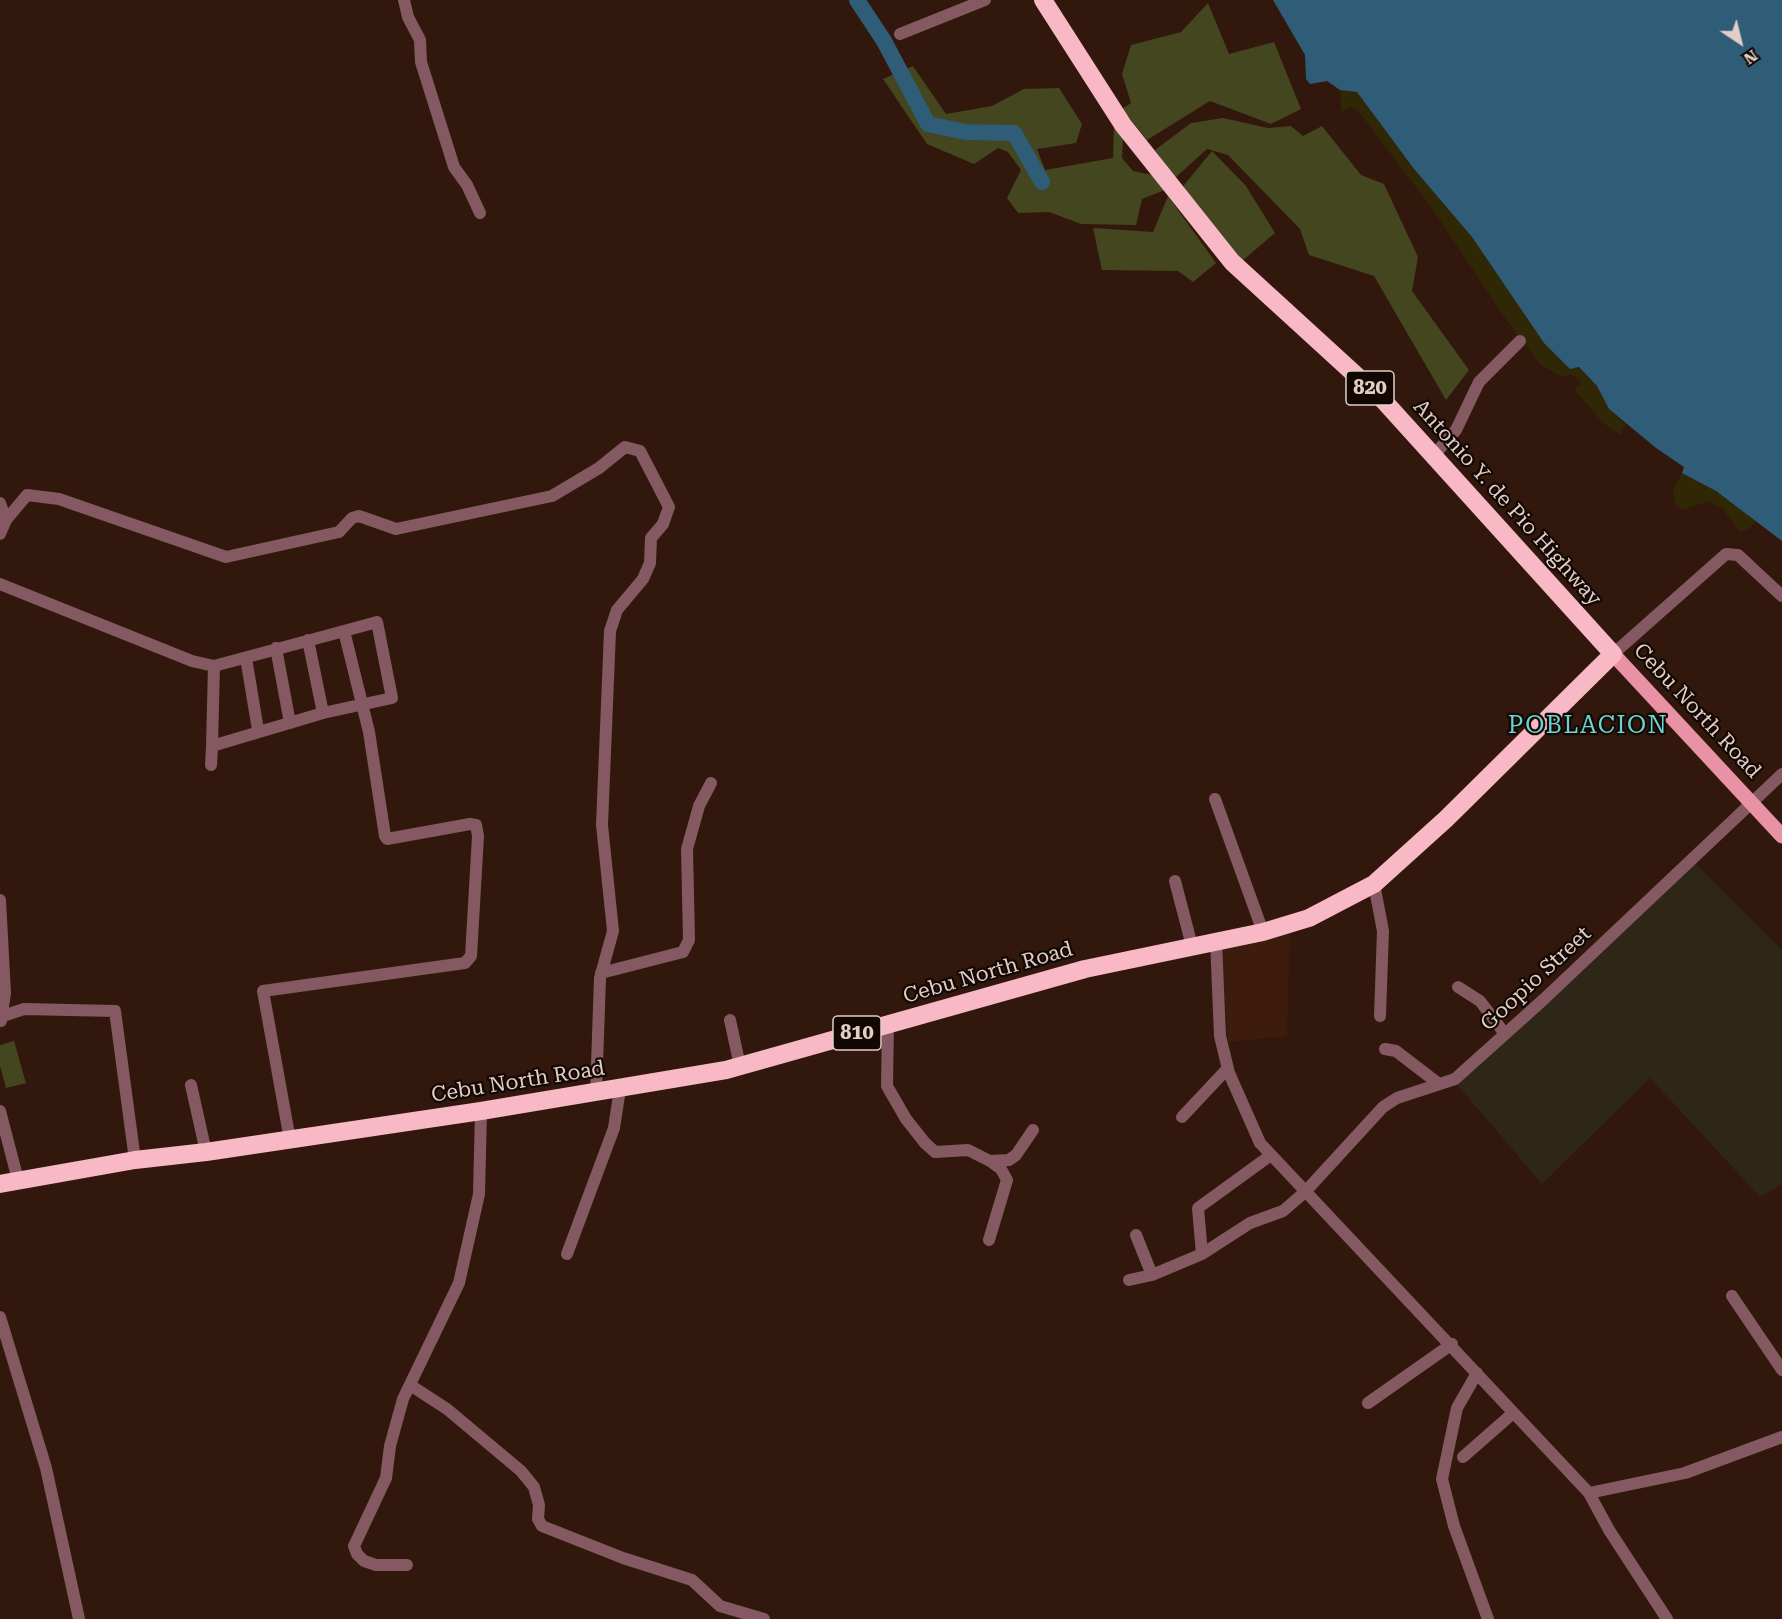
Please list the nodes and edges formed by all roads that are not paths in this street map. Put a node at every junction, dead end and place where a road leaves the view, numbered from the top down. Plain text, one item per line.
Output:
1 (404, 0) edge
2 (986, 0) edge
3 (1043, 0) edge
4 (900, 34) dead end
5 (480, 213) dead end
6 (1520, 341) dead end
7 (1434, 455) junction
8 (0, 503) edge
9 (6, 520) junction
10 (0, 534) edge
11 (0, 584) edge
12 (1782, 596) edge
13 (344, 631) junction
14 (308, 640) junction
15 (276, 648) junction
16 (1614, 654) junction
17 (246, 658) junction
18 (214, 666) junction
19 (360, 703) junction
20 (323, 713) junction
21 (290, 723) junction
22 (258, 730) junction
23 (212, 746) junction
24 (211, 765) dead end
25 (1782, 774) edge
26 (711, 783) dead end
27 (1215, 799) dead end
28 (1750, 802) junction
29 (1782, 836) edge
30 (1175, 881) dead end
31 (1374, 884) junction
32 (0, 900) edge
33 (1263, 932) junction
34 (1216, 941) junction
35 (1192, 946) junction
36 (601, 973) junction
37 (1458, 987) dead end
38 (5, 993) junction
39 (24, 1009) junction
40 (1380, 1016) dead end
41 (2, 1019) edge
42 (730, 1020) dead end
43 (888, 1024) junction
44 (1504, 1034) junction
45 (1385, 1049) dead end
46 (740, 1066) junction
47 (1228, 1068) junction
48 (191, 1084) dead end
49 (1438, 1084) junction
50 (620, 1089) junction
51 (596, 1093) junction
52 (0, 1111) edge
53 (481, 1111) junction
54 (1182, 1117) dead end
55 (1033, 1130) dead end
56 (290, 1140) junction
57 (206, 1152) junction
58 (1271, 1155) junction
59 (135, 1160) junction
60 (990, 1161) junction
61 (9, 1182) edge
62 (1305, 1192) junction
63 (1136, 1235) dead end
64 (989, 1240) dead end
65 (567, 1254) dead end
66 (1202, 1254) junction
67 (1152, 1275) junction
68 (1129, 1280) dead end
69 (1732, 1296) dead end
70 (0, 1317) edge
71 (1452, 1344) junction
72 (1782, 1370) edge
73 (1477, 1372) junction
74 (410, 1385) junction
75 (1368, 1403) dead end
76 (1512, 1414) junction
77 (1782, 1437) edge
78 (1463, 1457) dead end
79 (1589, 1493) junction
80 (407, 1565) dead end
81 (79, 1619) edge
82 (764, 1619) edge
83 (1488, 1619) edge
84 (1667, 1619) edge

1 - 5 street
2 - 4 street
3 - 7 highway, Antonio Y. de Pio Highway / 820
6 - 7 street
7 - 16 highway, Antonio Y. de Pio Highway / 820
8 - 9 street
9 - 10 street
9 - 36 street
11 - 18 street
12 - 16 street
13 - 14 street
13 - 19 street
13 - 19 street
14 - 15 street
14 - 20 street
15 - 17 street
15 - 21 street
16 - 28 main road, Cebu North Road
16 - 31 highway, Cebu North Road / 810
17 - 18 street
17 - 22 street
18 - 23 street
19 - 20 street
19 - 56 street
20 - 21 street
21 - 22 street
22 - 23 street
23 - 24 street
25 - 28 street, Goopio Street
26 - 36 street
27 - 33 street
28 - 29 main road, Cebu North Road
28 - 44 street, Goopio Street
30 - 35 street
31 - 33 highway, Cebu North Road / 810
31 - 40 street
32 - 38 street
33 - 34 highway, Cebu North Road / 810
34 - 35 highway, Cebu North Road / 810
34 - 47 street
35 - 43 highway, Cebu North Road / 810
36 - 51 street
37 - 44 street
38 - 39 street
38 - 41 street
39 - 41 street
39 - 59 street
42 - 46 street
43 - 46 highway, Cebu North Road / 810
43 - 60 street
44 - 49 street, Goopio Street
45 - 49 street
46 - 50 highway, Cebu North Road / 810
47 - 54 street
47 - 58 street
48 - 57 street
49 - 62 street, Goopio Street
50 - 51 highway, Cebu North Road / 810
50 - 65 street
51 - 53 highway, Cebu North Road / 810
52 - 61 street
53 - 56 highway, Cebu North Road / 810
53 - 74 street
55 - 60 street
56 - 57 highway, Cebu North Road / 810
57 - 59 highway, Cebu North Road / 810
58 - 62 street
58 - 66 street
59 - 61 highway, Cebu North Road / 810
60 - 64 street
62 - 66 street, Goopio Street
62 - 71 street
63 - 67 street
66 - 67 street, Goopio Street
67 - 68 street, Goopio Street
69 - 72 street
70 - 81 street
71 - 73 street
71 - 75 street
73 - 76 street
73 - 83 street
74 - 80 street
74 - 82 street
76 - 78 street
76 - 79 street
77 - 79 street
79 - 84 street

